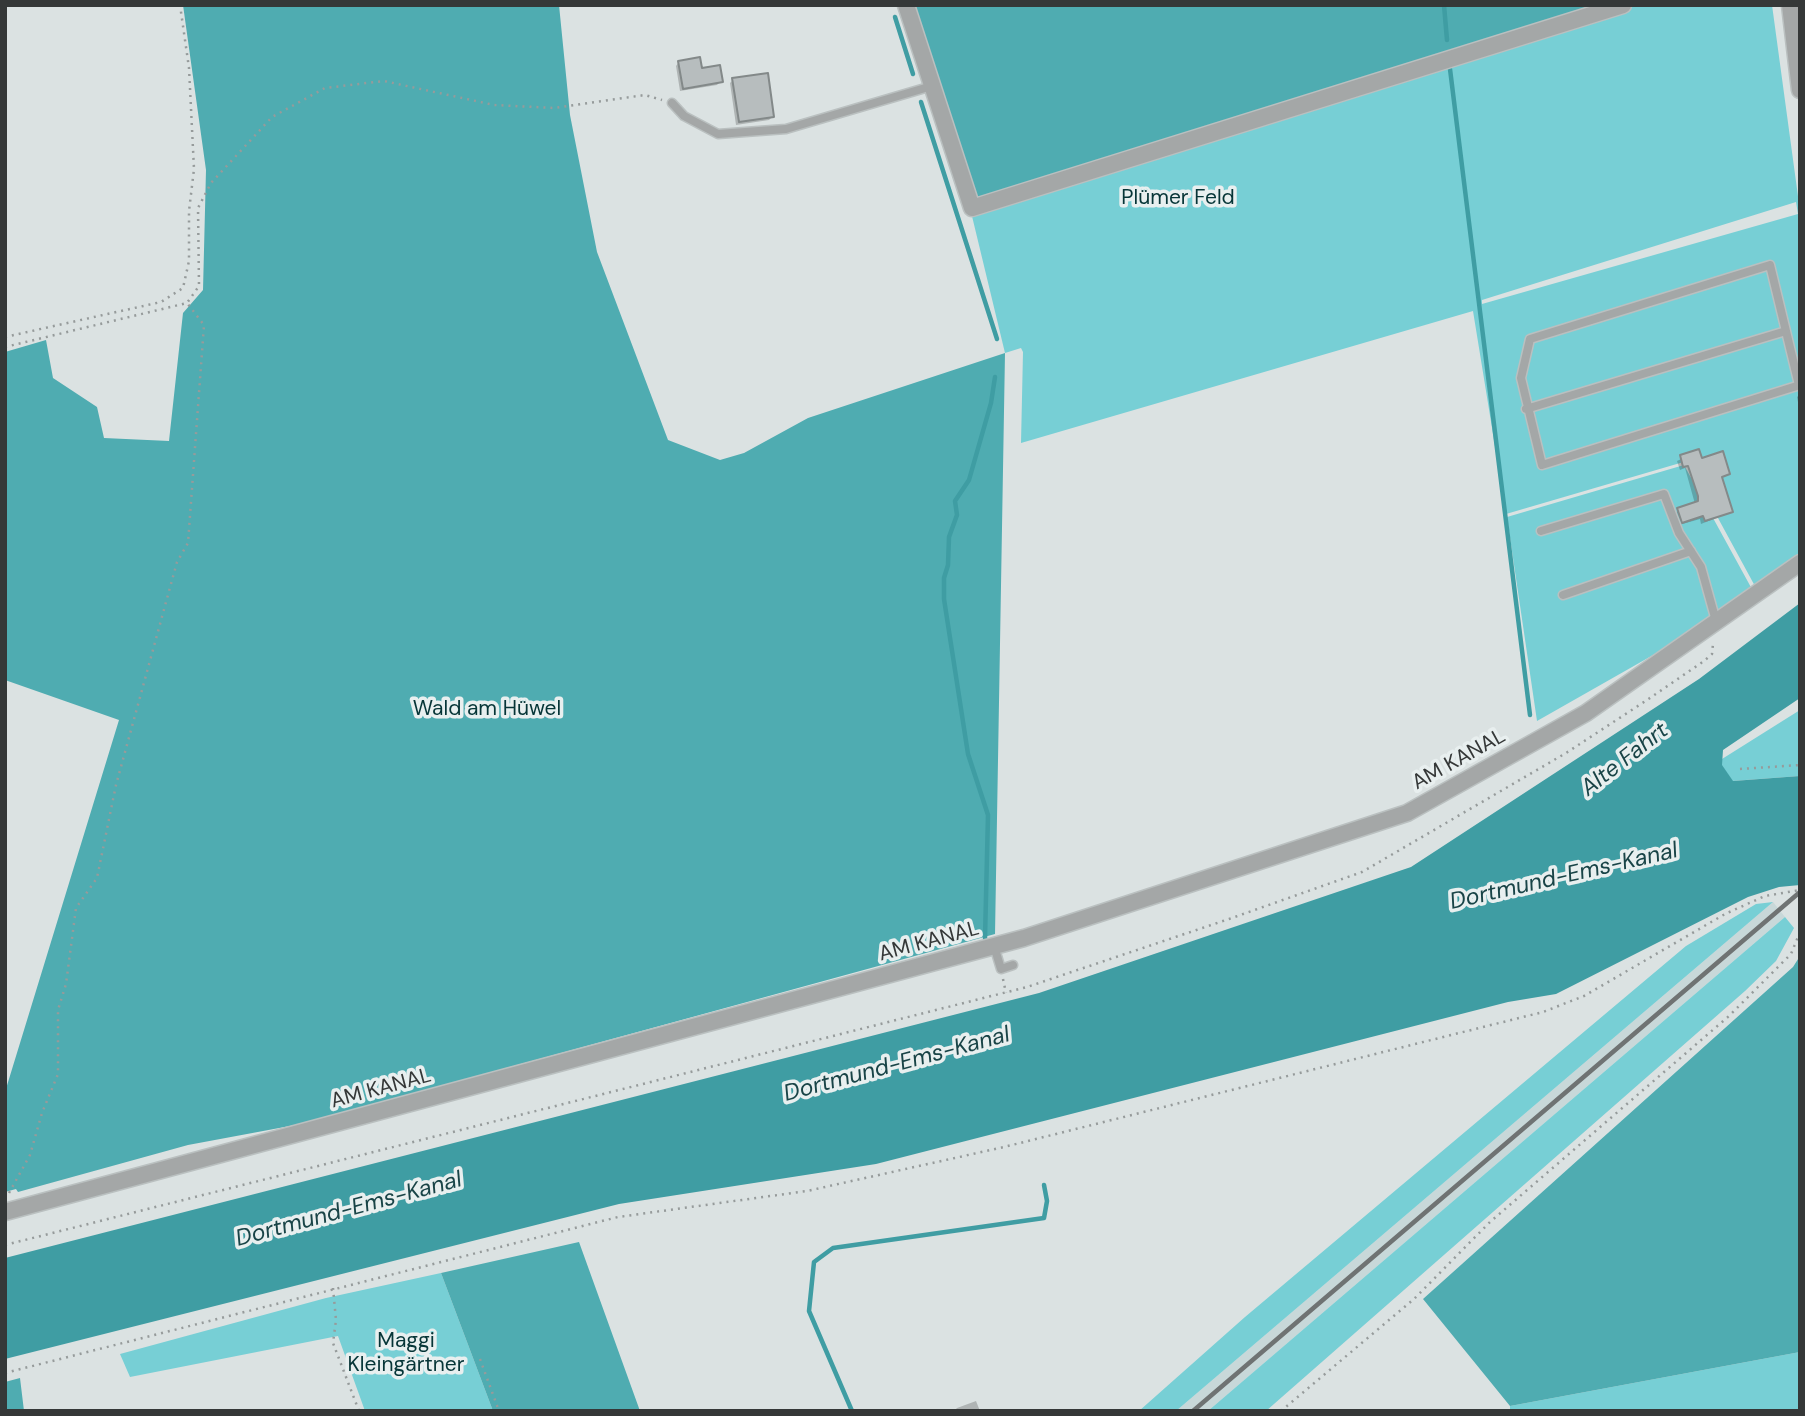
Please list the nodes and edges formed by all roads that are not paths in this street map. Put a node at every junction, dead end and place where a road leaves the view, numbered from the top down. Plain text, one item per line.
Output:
1 (906, 5) edge
2 (1623, 5) edge
3 (1790, 5) edge
4 (932, 86) junction
5 (1800, 90) edge
6 (672, 103) road end
7 (1786, 331) junction
8 (1799, 385) edge
9 (1526, 409) junction
10 (1541, 531) dead end
11 (1691, 551) junction
12 (1800, 563) edge
13 (1563, 595) dead end
14 (1716, 621) junction
15 (994, 946) junction
16 (1013, 965) dead end
17 (5, 1212) edge

1 - 4 street
2 - 4 street
3 - 5 street
4 - 6 lane
7 - 8 lane
7 - 9 lane
7 - 9 lane
8 - 9 lane
10 - 11 lane
11 - 13 lane
11 - 14 lane
12 - 14 street, AM KANAL
14 - 15 street, AM KANAL
15 - 16 lane
15 - 17 street, AM KANAL

